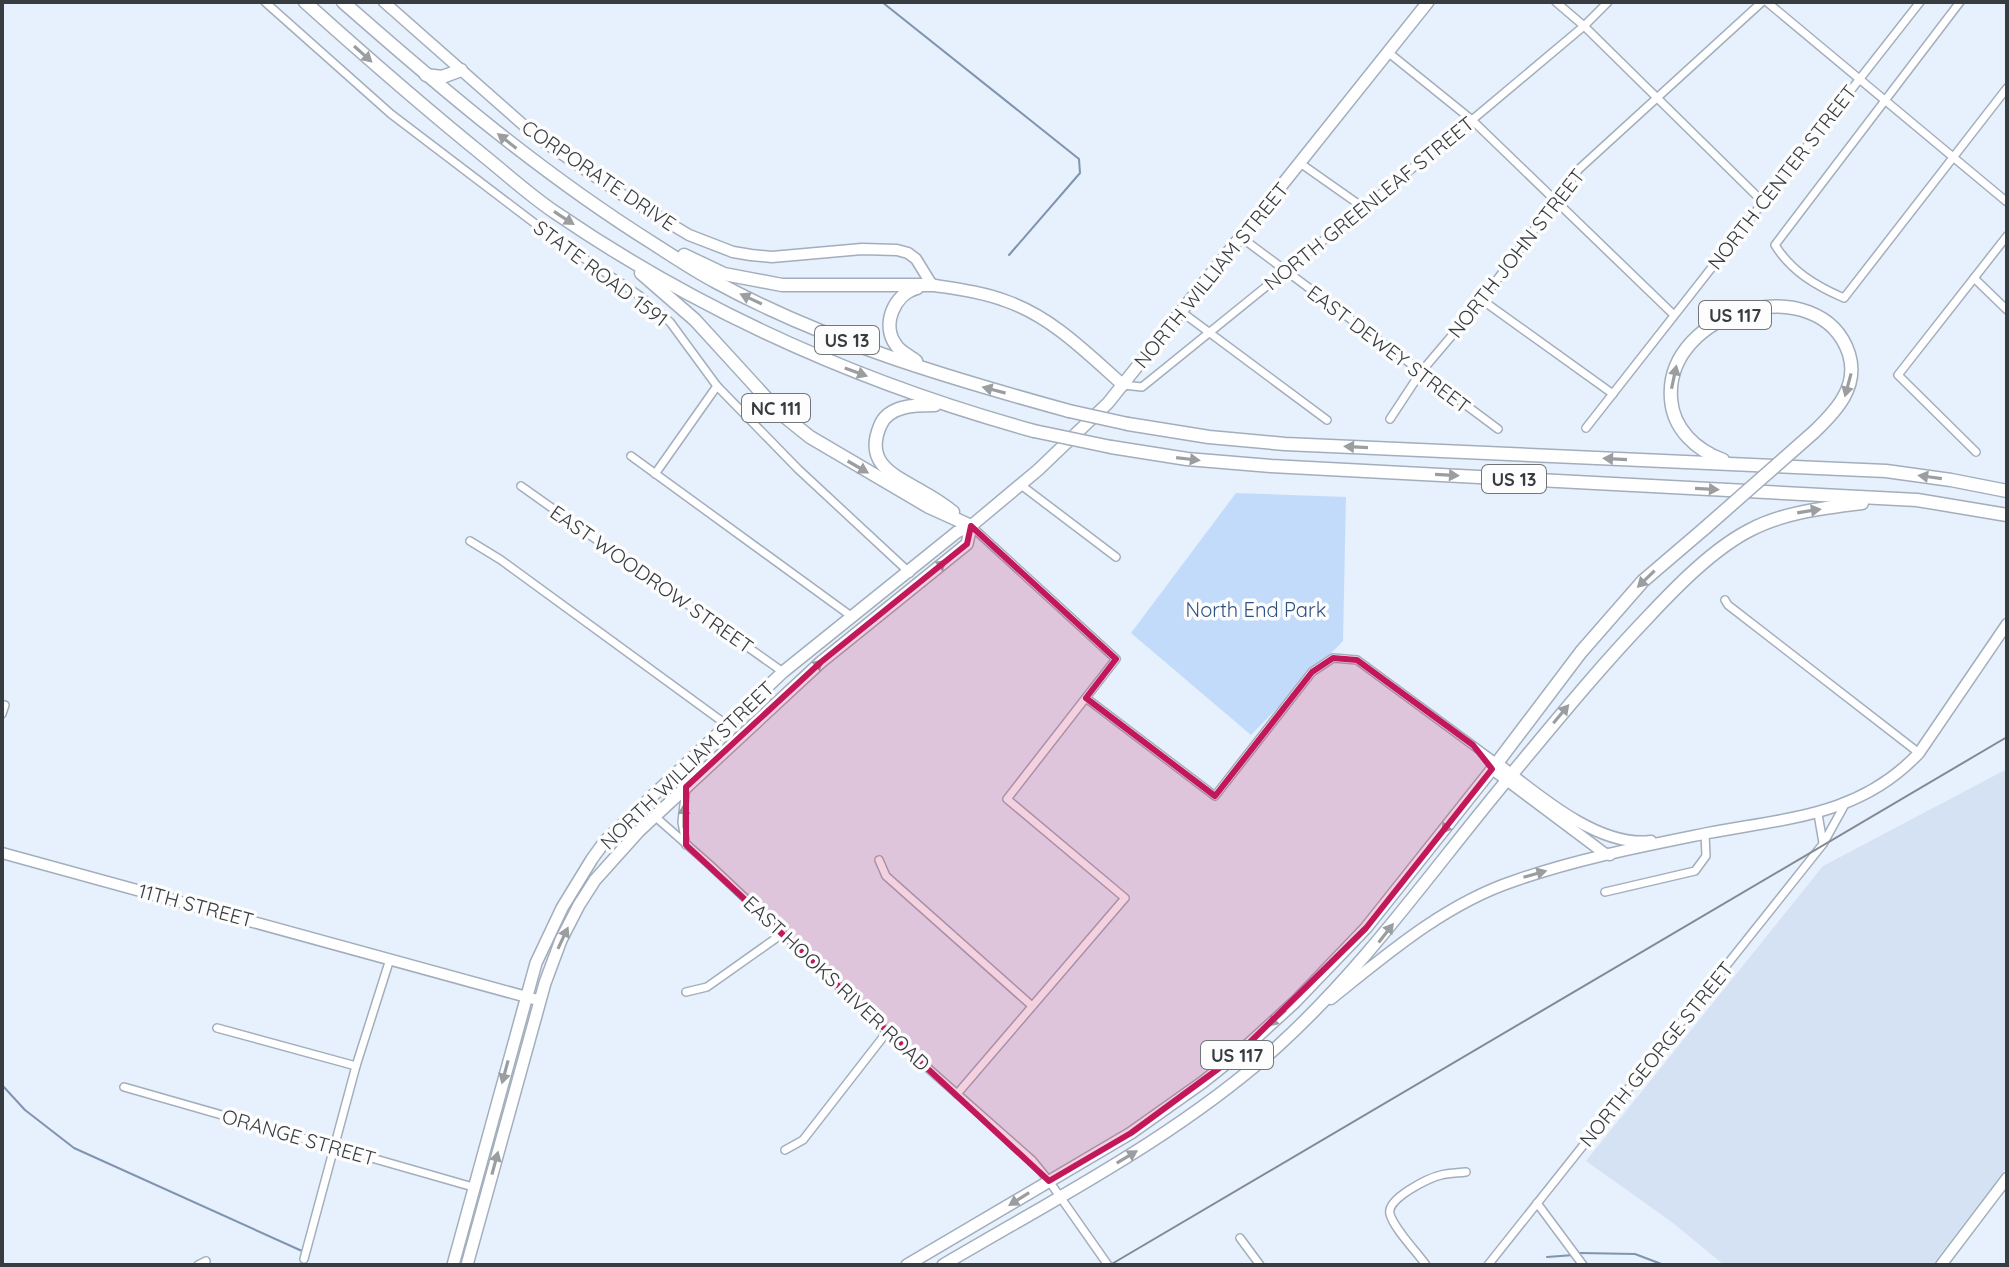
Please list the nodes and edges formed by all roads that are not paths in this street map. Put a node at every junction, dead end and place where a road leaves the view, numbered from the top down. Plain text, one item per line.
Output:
1 (265, 2) edge
2 (305, 2) edge
3 (343, 2) edge
4 (384, 2) edge
5 (1428, 2) edge
6 (1556, 2) edge
7 (1608, 2) edge
8 (1764, 2) edge
9 (1920, 2) edge
10 (1960, 2) edge
11 (1584, 26) junction
12 (1389, 53) junction
13 (461, 70) junction
14 (425, 75) junction
15 (1858, 80) junction
16 (2007, 88) edge
17 (1657, 98) junction
18 (1885, 100) junction
19 (463, 106) junction
20 (1472, 120) junction
21 (1952, 158) junction
22 (1300, 163) junction
23 (1555, 202) junction
24 (1763, 202) junction
25 (2007, 202) edge
26 (1364, 208) junction
27 (639, 235) junction
28 (2007, 236) edge
29 (1242, 238) junction
30 (611, 249) junction
31 (1285, 271) junction
32 (1974, 278) junction
33 (932, 285) junction
34 (1482, 300) junction
35 (2007, 310) edge
36 (1183, 313) junction
37 (1674, 315) junction
38 (1210, 333) junction
39 (1421, 372) junction
40 (955, 380) junction
41 (1123, 385) junction
42 (717, 386) junction
43 (1613, 394) junction
44 (971, 413) junction
45 (1390, 419) dead end
46 (1327, 420) dead end
47 (1586, 428) dead end
48 (1498, 429) dead end
49 (1976, 452) dead end
50 (631, 456) dead end
51 (1749, 465) junction
52 (655, 474) junction
53 (1021, 485) junction
54 (521, 486) dead end
55 (2007, 491) edge
56 (1917, 500) junction
57 (2007, 515) edge
58 (971, 526) junction
59 (470, 541) dead end
60 (1116, 557) dead end
61 (910, 573) junction
62 (1725, 600) dead end
63 (851, 616) junction
64 (2007, 624) edge
65 (783, 672) junction
66 (1086, 698) junction
67 (5, 705) dead end
68 (2, 714) edge
69 (727, 725) junction
70 (1919, 753) junction
71 (1495, 766) junction
72 (1509, 777) junction
73 (686, 787) junction
74 (642, 805) junction
75 (1844, 806) junction
76 (1818, 814) junction
77 (654, 816) junction
78 (1705, 834) junction
79 (1823, 844) junction
80 (686, 845) junction
81 (2, 853) edge
82 (1613, 855) junction
83 (879, 860) dead end
84 (1605, 892) dead end
85 (782, 934) junction
86 (390, 959) junction
87 (686, 992) dead end
88 (525, 997) junction
89 (539, 1001) junction
90 (1031, 1005) junction
91 (1305, 1019) junction
92 (217, 1028) dead end
93 (887, 1032) junction
94 (356, 1066) junction
95 (1203, 1082) junction
96 (124, 1087) dead end
97 (957, 1094) junction
98 (1214, 1097) junction
99 (334, 1147) junction
100 (785, 1150) dead end
101 (1466, 1172) dead end
102 (2007, 1178) edge
103 (1049, 1181) junction
104 (473, 1187) junction
105 (1060, 1197) junction
106 (1537, 1203) junction
107 (1240, 1238) dead end
108 (304, 1259) dead end
109 (206, 1261) dead end
110 (198, 1265) edge
111 (453, 1265) edge
112 (461, 1265) edge
113 (467, 1265) edge
114 (907, 1265) edge
115 (943, 1265) edge
116 (1108, 1265) edge
117 (1260, 1265) edge
118 (1426, 1265) edge
119 (1488, 1265) edge
120 (1583, 1265) edge
121 (1941, 1265) edge

1 - 42 street, STATE ROAD 1591
2 -> 30 highway, US 13
3 - 14 highway, US 13
4 - 13 street, CORPORATE DRIVE
5 - 12 main road, NORTH WILLIAM STREET
6 - 11 street
7 - 11 street, NORTH GREENLEAF STREET
8 - 15 street
8 - 17 street, NORTH JOHN STREET
9 - 15 street, NORTH CENTER STREET
10 - 18 street, NORTH CENTER STREET
11 - 17 street
11 - 20 street, NORTH GREENLEAF STREET
12 - 20 street
12 - 22 main road, NORTH WILLIAM STREET
13 - 14 highway
13 - 19 highway
13 - 33 street, CORPORATE DRIVE
14 - 19 highway, US 13
15 - 18 street
15 - 24 street, NORTH CENTER STREET
16 - 21 street
17 - 23 street, NORTH JOHN STREET
17 - 24 street
18 - 21 street
18 - 21 street, NORTH CENTER STREET
27 -> 19 highway, US 13
20 - 23 street
20 - 26 street, NORTH GREENLEAF STREET
21 - 25 street
22 - 26 street
22 - 29 main road, NORTH WILLIAM STREET
23 - 34 street, NORTH JOHN STREET
23 - 37 street
24 - 37 street, NORTH CENTER STREET
26 - 31 street, NORTH GREENLEAF STREET
27 - 33 highway
40 -> 27 highway, US 13
28 - 32 street
29 - 31 street, EAST DEWEY STREET
29 - 36 main road, NORTH WILLIAM STREET
30 -> 44 highway, US 13
30 -> 58 highway, NC 111
31 - 38 street, NORTH GREENLEAF STREET
31 - 39 street, EAST DEWEY STREET
32 - 35 street
32 - 49 street
33 - 40 highway
33 - 41 main road
34 - 39 street, NORTH JOHN STREET
34 - 43 street
36 - 38 street
36 - 41 main road, NORTH WILLIAM STREET
37 - 43 street, NORTH CENTER STREET
38 - 41 street, NORTH GREENLEAF STREET
38 - 46 street
39 - 45 street, NORTH JOHN STREET
39 - 48 street, EAST DEWEY STREET
51 -> 40 highway, US 13, bridge
41 - 53 main road, NORTH WILLIAM STREET
42 - 52 street
42 - 61 street, STATE ROAD 1591
43 - 47 street, NORTH CENTER STREET
44 -> 56 highway, US 13, bridge
44 - 58 highway
50 - 52 street
55 -> 51 highway, US 13
51 -> 71 highway, US 117, bridge
52 - 63 street
53 - 58 main road, NORTH WILLIAM STREET
53 - 60 street
54 - 65 street, EAST WOODROW STREET
56 - 57 highway, US 13
72 -> 56 highway, US 117
58 - 61 main road, NORTH WILLIAM STREET
58 - 66 street
73 -> 58 main road, NORTH WILLIAM STREET
59 - 69 street
61 - 63 main road, NORTH WILLIAM STREET
62 - 70 street
63 - 65 main road, NORTH WILLIAM STREET
64 - 70 street
65 - 69 main road, NORTH WILLIAM STREET
66 - 71 street
66 - 90 street
67 - 68 street
69 - 74 main road, NORTH WILLIAM STREET
70 - 75 street
71 - 72 street
71 -> 95 main road, US 117
72 - 78 street
72 - 82 street
91 -> 72 main road, US 117
73 - 77 main road, NORTH WILLIAM STREET
80 -> 73 street
74 - 77 street, EAST HOOKS RIVER ROAD
74 - 88 main road, NORTH WILLIAM STREET
75 - 76 street
75 - 79 street, NORTH GEORGE STREET
76 - 78 street
76 - 79 street
77 - 80 street, EAST HOOKS RIVER ROAD
89 -> 77 main road, NORTH WILLIAM STREET
78 - 82 street
78 - 84 street
79 - 106 street, NORTH GEORGE STREET
80 - 85 street, EAST HOOKS RIVER ROAD
81 - 86 street, 11TH STREET
91 -> 82 street
83 - 90 street
85 - 87 street
85 - 93 street, EAST HOOKS RIVER ROAD
86 - 88 street, 11TH STREET
86 - 94 street
88 - 89 street, 11TH STREET
88 -> 104 main road, NORTH WILLIAM STREET
113 -> 89 main road, NORTH WILLIAM STREET
90 - 97 street
91 - 98 main road, US 117
92 - 94 street
93 - 97 street, EAST HOOKS RIVER ROAD
93 - 100 street
94 - 99 street
95 - 98 main road
95 - 103 main road, US 117
96 - 99 street, ORANGE STREET
97 - 103 street, EAST HOOKS RIVER ROAD
105 -> 98 main road, US 117
99 - 104 street, ORANGE STREET
99 - 108 street
101 - 118 street
102 - 121 street
103 - 105 street, EAST HOOKS RIVER ROAD
103 -> 114 main road, US 117
104 - 111 main road, NORTH WILLIAM STREET
104 - 112 main road
105 - 115 main road, US 117
105 - 116 street, EAST HOOKS RIVER ROAD
106 - 119 street, NORTH GEORGE STREET
106 - 120 street
107 - 117 street
109 - 110 street

